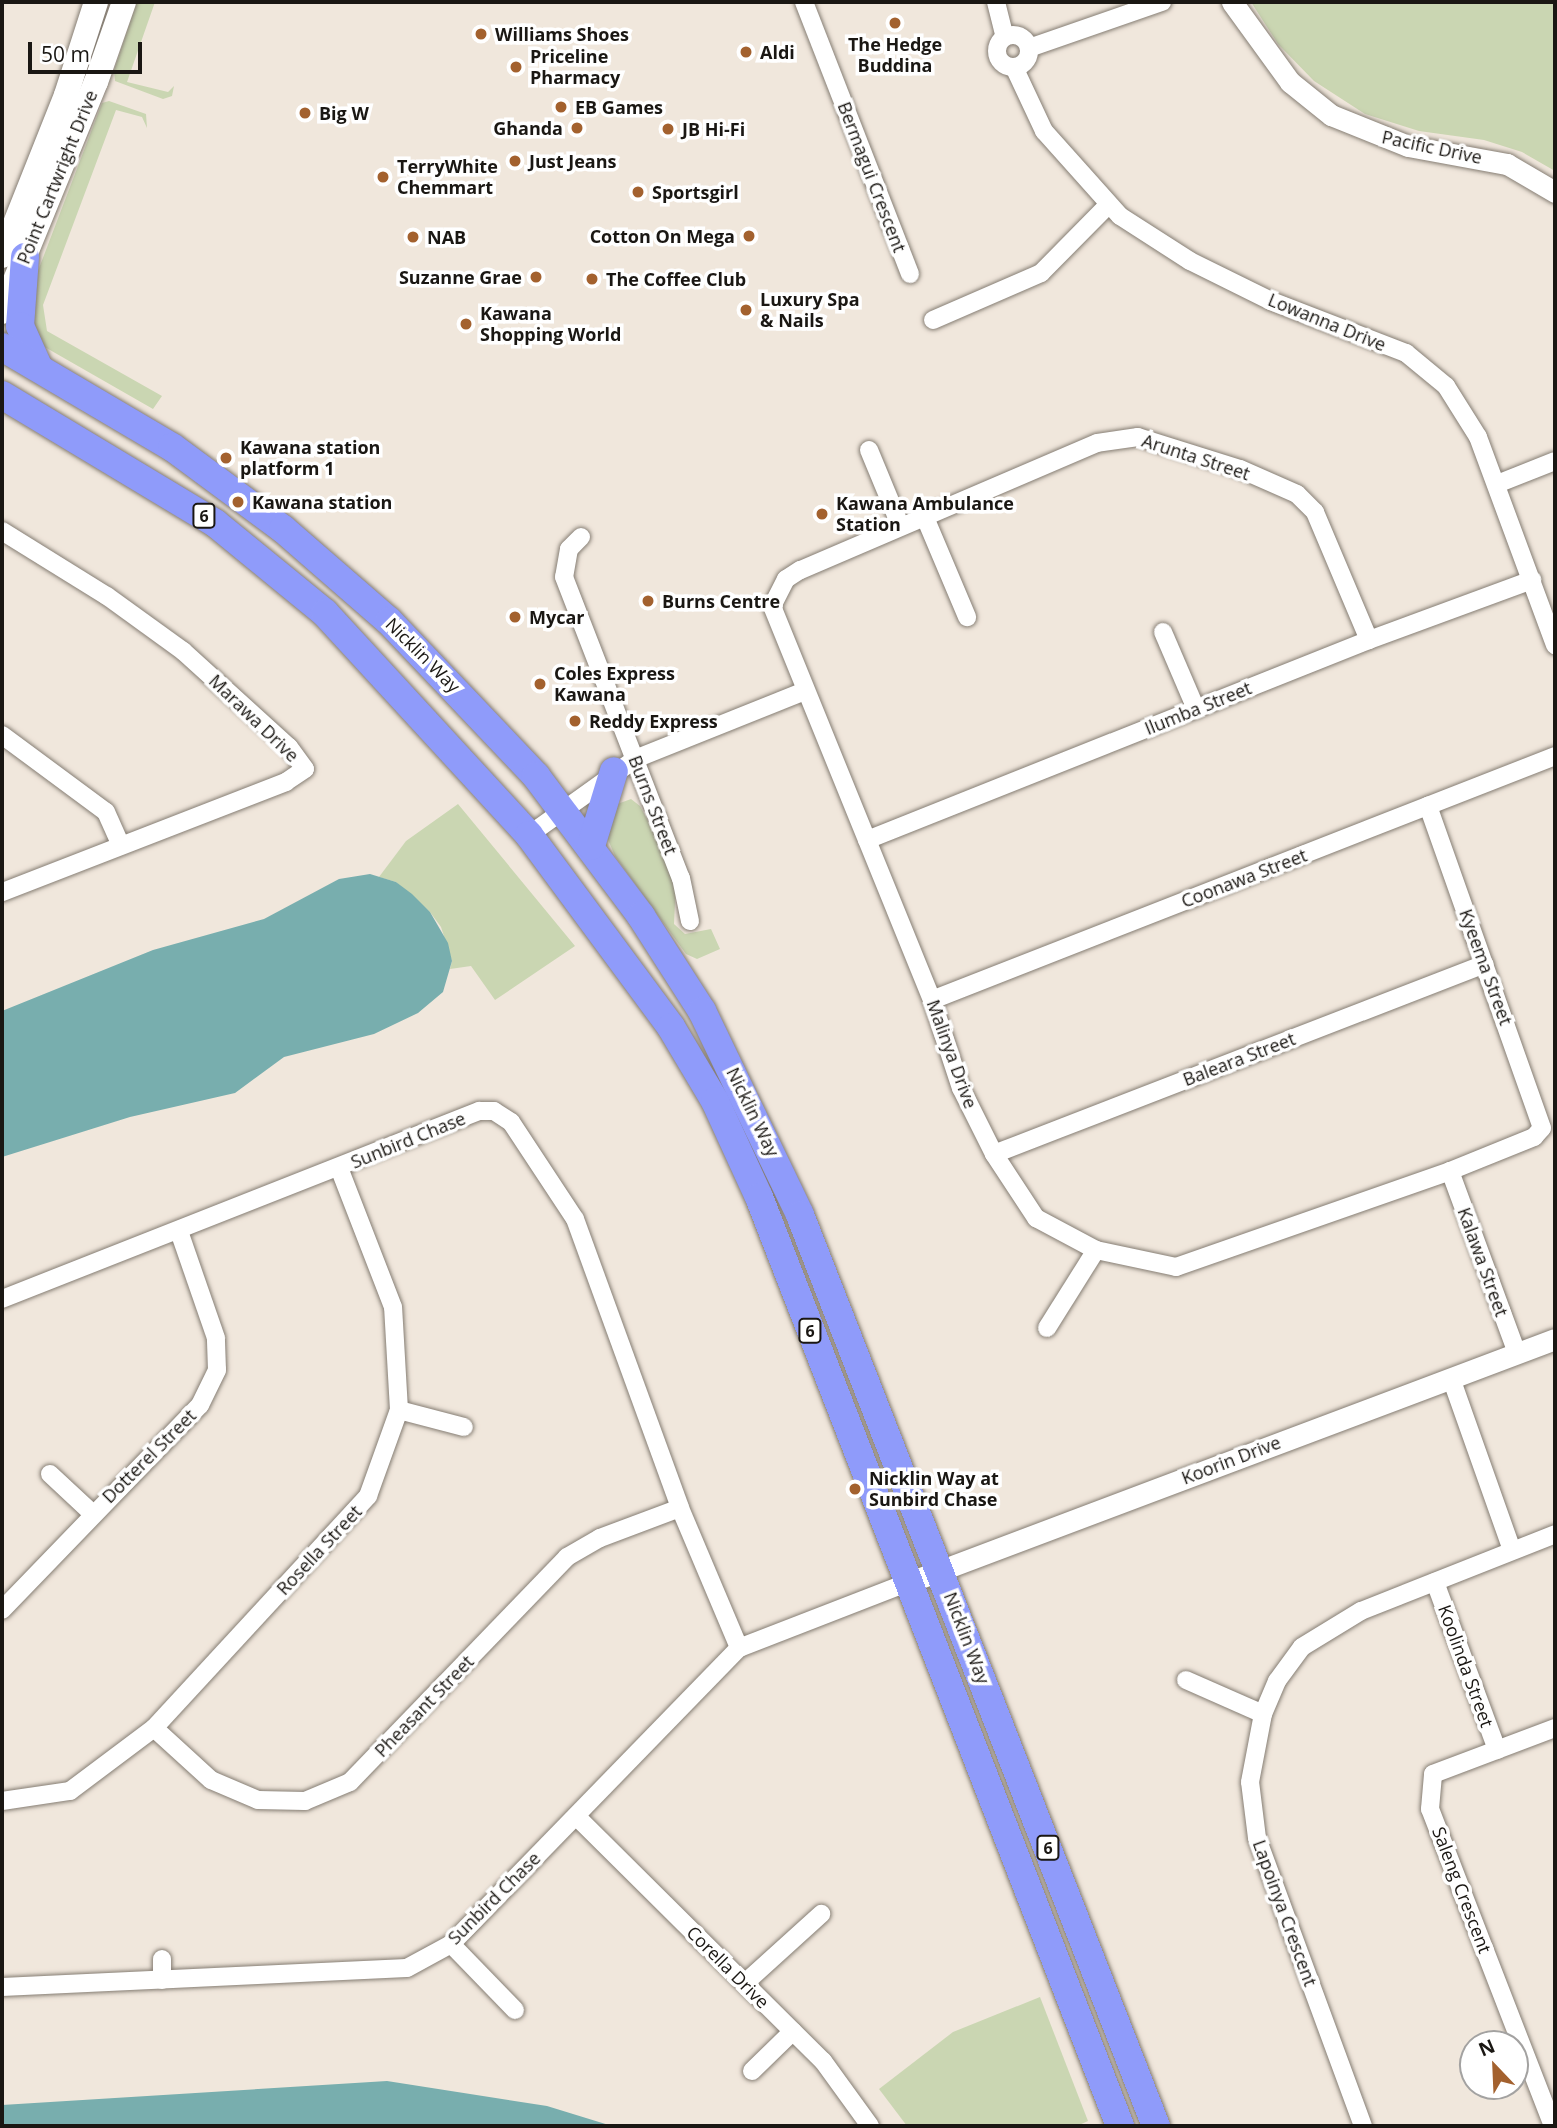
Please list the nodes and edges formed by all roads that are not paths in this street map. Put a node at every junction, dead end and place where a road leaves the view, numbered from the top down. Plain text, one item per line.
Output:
1 (96, 2) edge
2 (124, 2) edge
3 (804, 2) edge
4 (996, 2) edge
5 (1162, 2) edge
6 (1232, 2) edge
7 (1005, 37) junction
8 (1029, 48) junction
9 (1014, 67) junction
10 (1555, 192) edge
11 (1107, 206) junction
12 (13, 256) edge
13 (909, 274) dead end
14 (2, 312) edge
15 (933, 320) dead end
16 (2, 348) edge
17 (38, 366) junction
18 (2, 395) edge
19 (869, 450) dead end
20 (1555, 461) edge
21 (1497, 484) junction
22 (924, 515) junction
23 (900, 525) junction
24 (2, 531) edge
25 (580, 537) dead end
26 (1532, 580) junction
27 (967, 617) dead end
28 (1164, 632) dead end
29 (1369, 640) junction
30 (1555, 645) edge
31 (805, 691) junction
32 (1196, 709) junction
33 (2, 736) edge
34 (1555, 756) edge
35 (624, 765) junction
36 (1428, 806) junction
37 (562, 810) junction
38 (529, 835) junction
39 (867, 840) junction
40 (121, 845) junction
41 (591, 846) junction
42 (2, 892) edge
43 (690, 921) dead end
44 (1485, 964) junction
45 (932, 1000) junction
46 (1542, 1128) joint
47 (994, 1154) junction
48 (339, 1168) junction
49 (1450, 1171) junction
50 (179, 1231) junction
51 (1096, 1250) junction
52 (2, 1299) edge
53 (1047, 1328) dead end
54 (1555, 1339) edge
55 (1517, 1353) junction
56 (1451, 1378) junction
57 (399, 1410) junction
58 (464, 1427) dead end
59 (50, 1474) dead end
60 (680, 1508) junction
61 (92, 1513) junction
62 (1555, 1534) edge
63 (1512, 1550) junction
64 (940, 1570) junction
65 (1435, 1581) junction
66 (907, 1583) junction
67 (2, 1609) edge
68 (739, 1648) junction
69 (1186, 1680) dead end
70 (1263, 1714) junction
71 (154, 1728) junction
72 (1555, 1728) edge
73 (1497, 1750) junction
74 (2, 1801) edge
75 (576, 1816) junction
76 (821, 1914) dead end
77 (451, 1944) junction
78 (162, 1959) dead end
79 (162, 1980) junction
80 (745, 1983) junction
81 (2, 1987) edge
82 (515, 2010) dead end
83 (793, 2031) junction
84 (752, 2071) dead end
85 (870, 2126) edge
86 (1120, 2126) edge
87 (1156, 2126) edge
88 (1363, 2126) edge
89 (1553, 2126) edge

1 - 12 main road, Point Cartwright Drive
2 - 12 main road, Point Cartwright Drive
3 - 13 street, Bermagui Crescent
4 - 7 street
5 - 8 street
6 - 10 street, Pacific Drive
7 - 8 street
7 - 9 street
8 - 9 street
9 - 11 street, Lowanna Drive
11 - 15 street
11 - 21 street, Lowanna Drive
12 - 14 main road, Point Cartwright Drive
12 - 17 highway
16 - 17 highway, Nicklin Way / 6
17 - 37 highway, Nicklin Way / 6
18 - 38 highway, Nicklin Way / 6
19 - 23 street
20 - 21 street
21 - 26 street, Lowanna Drive
22 - 23 street, Arunta Street
22 - 27 street
22 - 29 street, Arunta Street
23 - 31 street, Arunta Street
24 - 40 street, Marawa Drive
25 - 35 street, Burns Street
26 - 29 street, Ilumba Street
26 - 30 street, Lowanna Drive
28 - 32 street
29 - 32 street, Ilumba Street
31 - 35 street
31 - 39 street, Malinya Drive
32 - 39 street, Ilumba Street
33 - 40 street
34 - 36 street, Coonawa Street
35 - 37 street
35 - 41 highway
35 - 43 street, Burns Street
36 - 44 street, Kyeema Street
36 - 45 street, Coonawa Street
37 - 38 street
37 - 41 highway, Nicklin Way / 6
38 - 66 highway, Nicklin Way / 6
39 - 45 street, Malinya Drive
40 - 42 street, Marawa Drive
41 - 64 highway, Nicklin Way / 6
44 - 46 street, Kyeema Street
44 - 47 street, Baleara Street
45 - 47 street, Malinya Drive
46 - 49 street, Malinya Drive
47 - 51 street, Malinya Drive
48 - 50 street, Sunbird Chase
48 - 57 street, Rosella Street
48 - 60 street, Sunbird Chase
49 - 51 street, Malinya Drive
49 - 55 street, Kalawa Street
50 - 52 street, Sunbird Chase
50 - 61 street, Dotterel Street
51 - 53 street
54 - 55 street, Koorin Drive
55 - 56 street, Koorin Drive
56 - 63 street
56 - 64 street, Koorin Drive
57 - 58 street
57 - 71 street, Rosella Street
59 - 61 street
60 - 68 street, Sunbird Chase
60 - 71 street, Pheasant Street
61 - 67 street, Dotterel Street
62 - 63 street, Lapoinya Crescent
63 - 65 street, Lapoinya Crescent
64 - 66 street, Koorin Drive
64 - 87 highway, Nicklin Way / 6
65 - 70 street, Lapoinya Crescent
65 - 73 street, Koolinda Street
66 - 68 street, Sunbird Chase
66 - 86 highway, Nicklin Way / 6
68 - 75 street, Sunbird Chase
69 - 70 street
70 - 88 street, Lapoinya Crescent
71 - 74 street, Rosella Street
72 - 73 street, Saleng Crescent
73 - 89 street, Saleng Crescent
75 - 77 street, Sunbird Chase
75 - 80 street, Corella Drive
76 - 80 street
77 - 79 street, Sunbird Chase
77 - 82 street
78 - 79 street
79 - 81 street, Sunbird Chase
80 - 83 street, Corella Drive
83 - 84 street
83 - 85 street, Corella Drive

